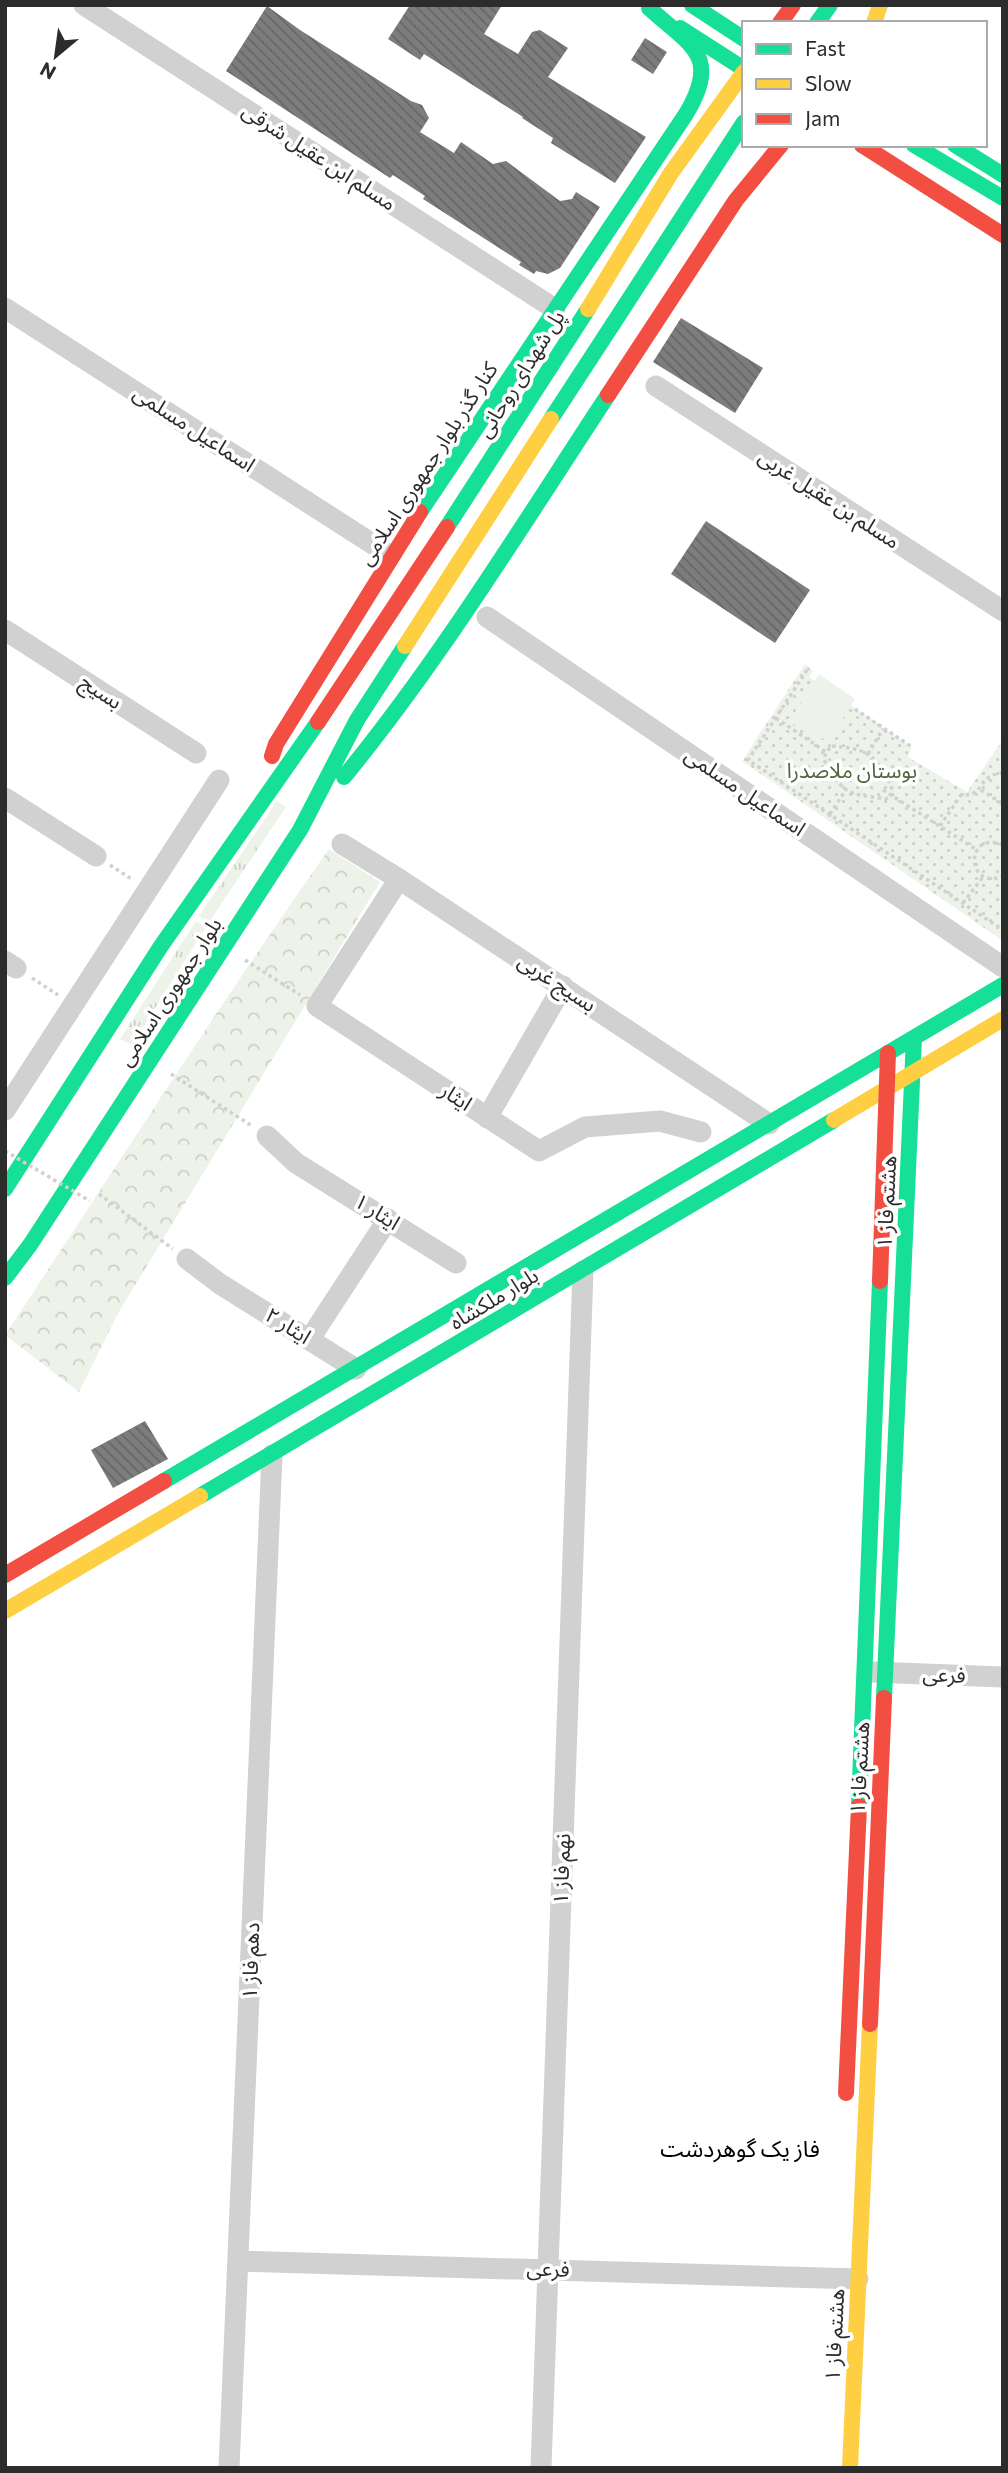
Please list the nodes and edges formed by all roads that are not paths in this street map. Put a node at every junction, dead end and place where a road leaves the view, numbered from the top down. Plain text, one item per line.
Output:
1 (83, 5) edge
2 (692, 5) edge
3 (793, 5) edge
4 (830, 5) edge
5 (647, 7) edge
6 (781, 21) edge
7 (818, 21) edge
8 (742, 38) edge
9 (742, 70) edge
10 (742, 74) edge
11 (742, 125) edge
12 (779, 147) edge
13 (865, 147) edge
14 (917, 147) edge
15 (957, 147) edge
16 (663, 148) junction
17 (1003, 175) edge
18 (1003, 198) edge
19 (736, 200) junction
20 (1003, 234) edge
21 (5, 308) edge
22 (555, 309) junction
23 (656, 386) dead end
24 (382, 550) dead end
25 (1003, 611) edge
26 (487, 617) dead end
27 (5, 630) edge
28 (334, 699) joint
29 (196, 753) dead end
30 (219, 780) dead end
31 (5, 798) edge
32 (251, 816) junction
33 (300, 830) junction
34 (342, 844) dead end
35 (96, 856) road end
36 (399, 879) junction
37 (1003, 967) edge
38 (1003, 985) edge
39 (562, 986) junction
40 (1003, 1019) edge
41 (914, 1038) junction
42 (888, 1053) junction
43 (914, 1071) junction
44 (888, 1087) junction
45 (9, 1108) edge
46 (487, 1118) junction
47 (769, 1124) junction
48 (701, 1132) dead end
49 (267, 1136) road end
50 (5, 1189) edge
51 (388, 1219) junction
52 (187, 1259) road end
53 (456, 1263) dead end
54 (583, 1270) junction
55 (5, 1278) edge
56 (310, 1340) junction
57 (356, 1369) junction
58 (272, 1455) junction
59 (153, 1488) junction
60 (167, 1516) junction
61 (66, 1541) junction
62 (89, 1562) junction
63 (5, 1575) edge
64 (5, 1611) edge
65 (875, 1672) junction
66 (1003, 1677) edge
67 (845, 2113) dead end
68 (238, 2261) junction
69 (548, 2268) junction
70 (843, 2278) junction
71 (229, 2468) edge
72 (541, 2468) edge
73 (850, 2468) edge

1 - 22 street, مسلم ابن عقیل شرقی
2 - 8 main road
3 - 6 main road
4 - 7 main road
5 - 9 main road
5 - 16 main road, کنار گذر بلوار جمهوری اسلامی
10 - 28 main road, پل شهدای روحانی, bridge
11 - 33 main road, بلوار جمهوری اسلامی, bridge
12 - 19 main road
13 - 20 main road
14 - 18 main road
15 - 17 main road
16 - 19 main road
16 - 22 main road, کنار گذر بلوار جمهوری اسلامی
19 - 33 main road
21 - 24 street, اسماعیل مسلمی
22 - 32 main road, کنار گذر بلوار جمهوری اسلامی
23 - 25 street, مسلم بن عقیل غربی
26 - 37 street, اسماعیل مسلمی
27 - 29 street, بسیج
28 - 32 main road, بلوار جمهوری اسلامی
30 - 45 street
31 - 35 street
32 - 50 main road, بلوار جمهوری اسلامی
33 - 55 main road, بلوار جمهوری اسلامی
34 - 36 street, بسیج غربی
36 - 39 street, بسیج غربی
36 - 46 street, ایثار
38 - 41 main road, بلوار ملکشاه
39 - 46 street
39 - 47 street, بسیج غربی
40 - 43 main road, بلوار ملکشاه
41 - 42 main road, بلوار ملکشاه
41 - 43 main road, هشتم فاز ۱
42 - 44 main road, هشتم فاز ۱
42 - 47 main road, بلوار ملکشاه
43 - 44 main road, بلوار ملکشاه
43 - 65 main road, هشتم فاز ۱
44 - 54 main road, بلوار ملکشاه
44 - 65 main road, هشتم فاز ۱
46 - 48 street, ایثار
47 - 57 main road, بلوار ملکشاه
49 - 51 street, ایثار ۱
51 - 53 street, ایثار ۱
51 - 56 street
52 - 56 street, ایثار ۲
54 - 58 main road, بلوار ملکشاه
54 - 69 street, نهم فاز ۱
56 - 57 street, ایثار ۲
57 - 59 main road, بلوار ملکشاه
58 - 60 main road, بلوار ملکشاه
58 - 68 street, دهم فاز ۱
59 - 60 main road
59 - 61 main road, بلوار ملکشاه
60 - 62 main road, بلوار ملکشاه
61 - 62 main road
61 - 63 main road, بلوار ملکشاه
62 - 64 main road, بلوار ملکشاه
65 - 66 street, فرعی
65 - 67 main road, هشتم فاز ۱
65 - 70 main road, هشتم فاز ۱
68 - 69 street, فرعی
68 - 71 street, دهم فاز ۱
69 - 70 street, فرعی
69 - 72 street, نهم فاز ۱
70 - 73 main road, هشتم فاز ۱

